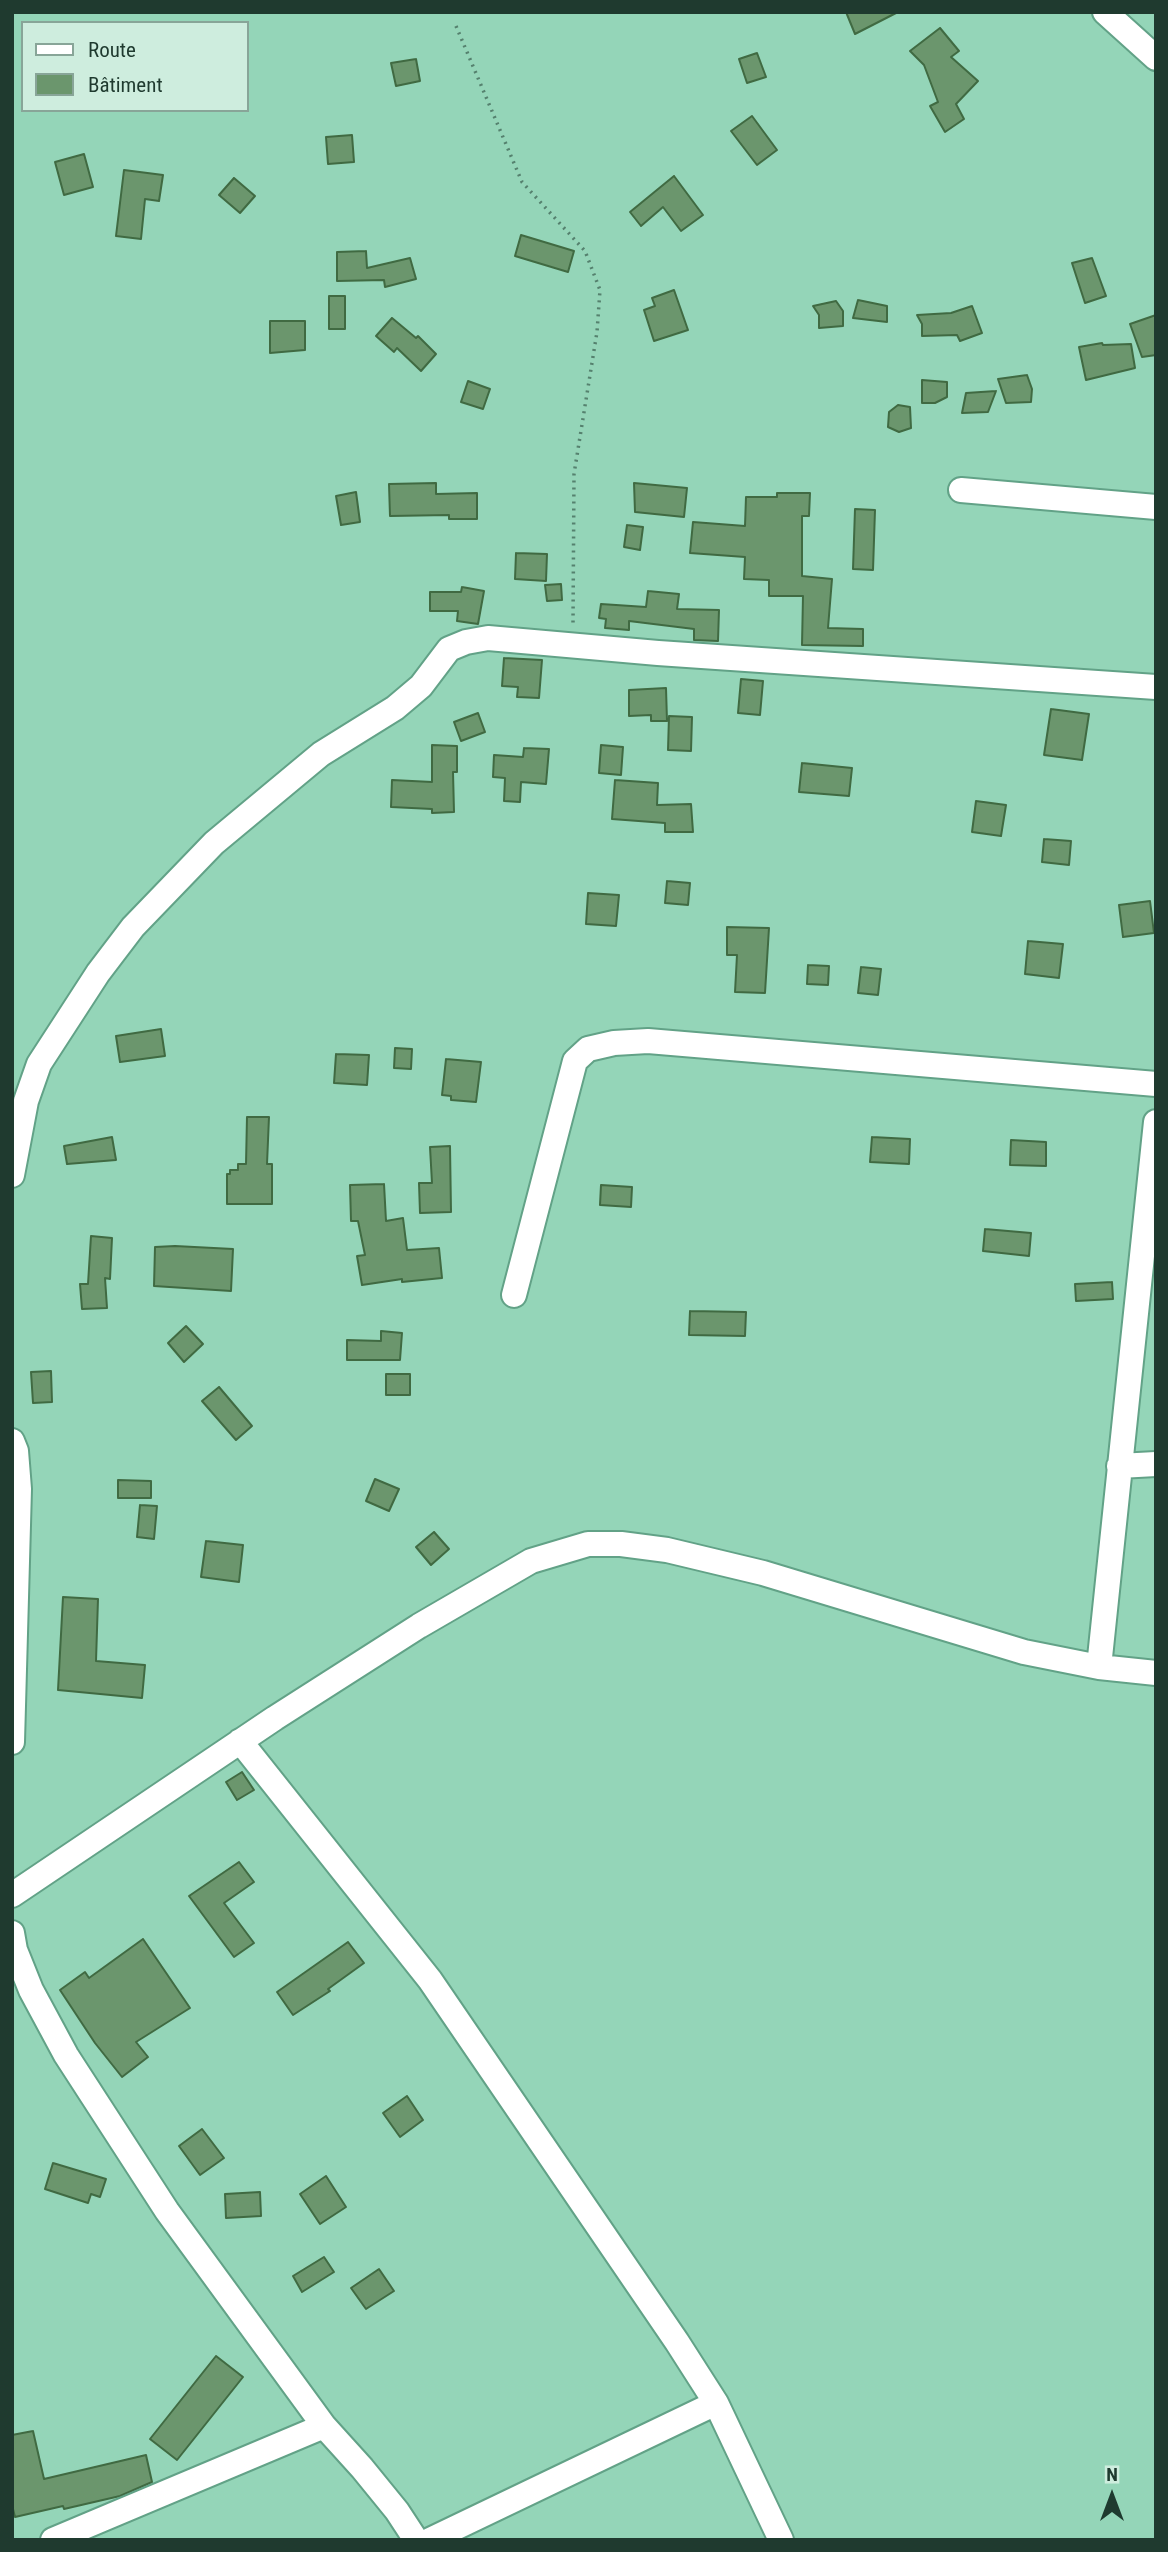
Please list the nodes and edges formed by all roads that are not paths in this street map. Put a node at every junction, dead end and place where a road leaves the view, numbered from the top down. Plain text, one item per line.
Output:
1 (1105, 12) edge
2 (1156, 58) edge
3 (961, 490) dead end
4 (1156, 507) edge
5 (1156, 687) edge
6 (1156, 1084) edge
7 (1156, 1122) edge
8 (12, 1175) edge
9 (1149, 1266) edge
10 (514, 1295) dead end
11 (12, 1441) edge
12 (1156, 1464) edge
13 (1119, 1466) junction
14 (1099, 1667) junction
15 (1156, 1673) edge
16 (240, 1741) junction
17 (12, 1742) edge
18 (12, 1895) edge
19 (12, 1933) edge
20 (716, 2403) junction
21 (324, 2427) junction
22 (53, 2540) edge
23 (416, 2540) edge
24 (430, 2540) edge
25 (782, 2540) edge

1 - 2 street
3 - 4 street
5 - 8 street
6 - 10 street
7 - 9 street
9 - 13 street
11 - 17 street
12 - 13 street
13 - 14 street
14 - 15 street
14 - 16 street
16 - 18 street
16 - 20 street
19 - 21 street
20 - 24 street
20 - 25 street
21 - 22 street
21 - 23 street

